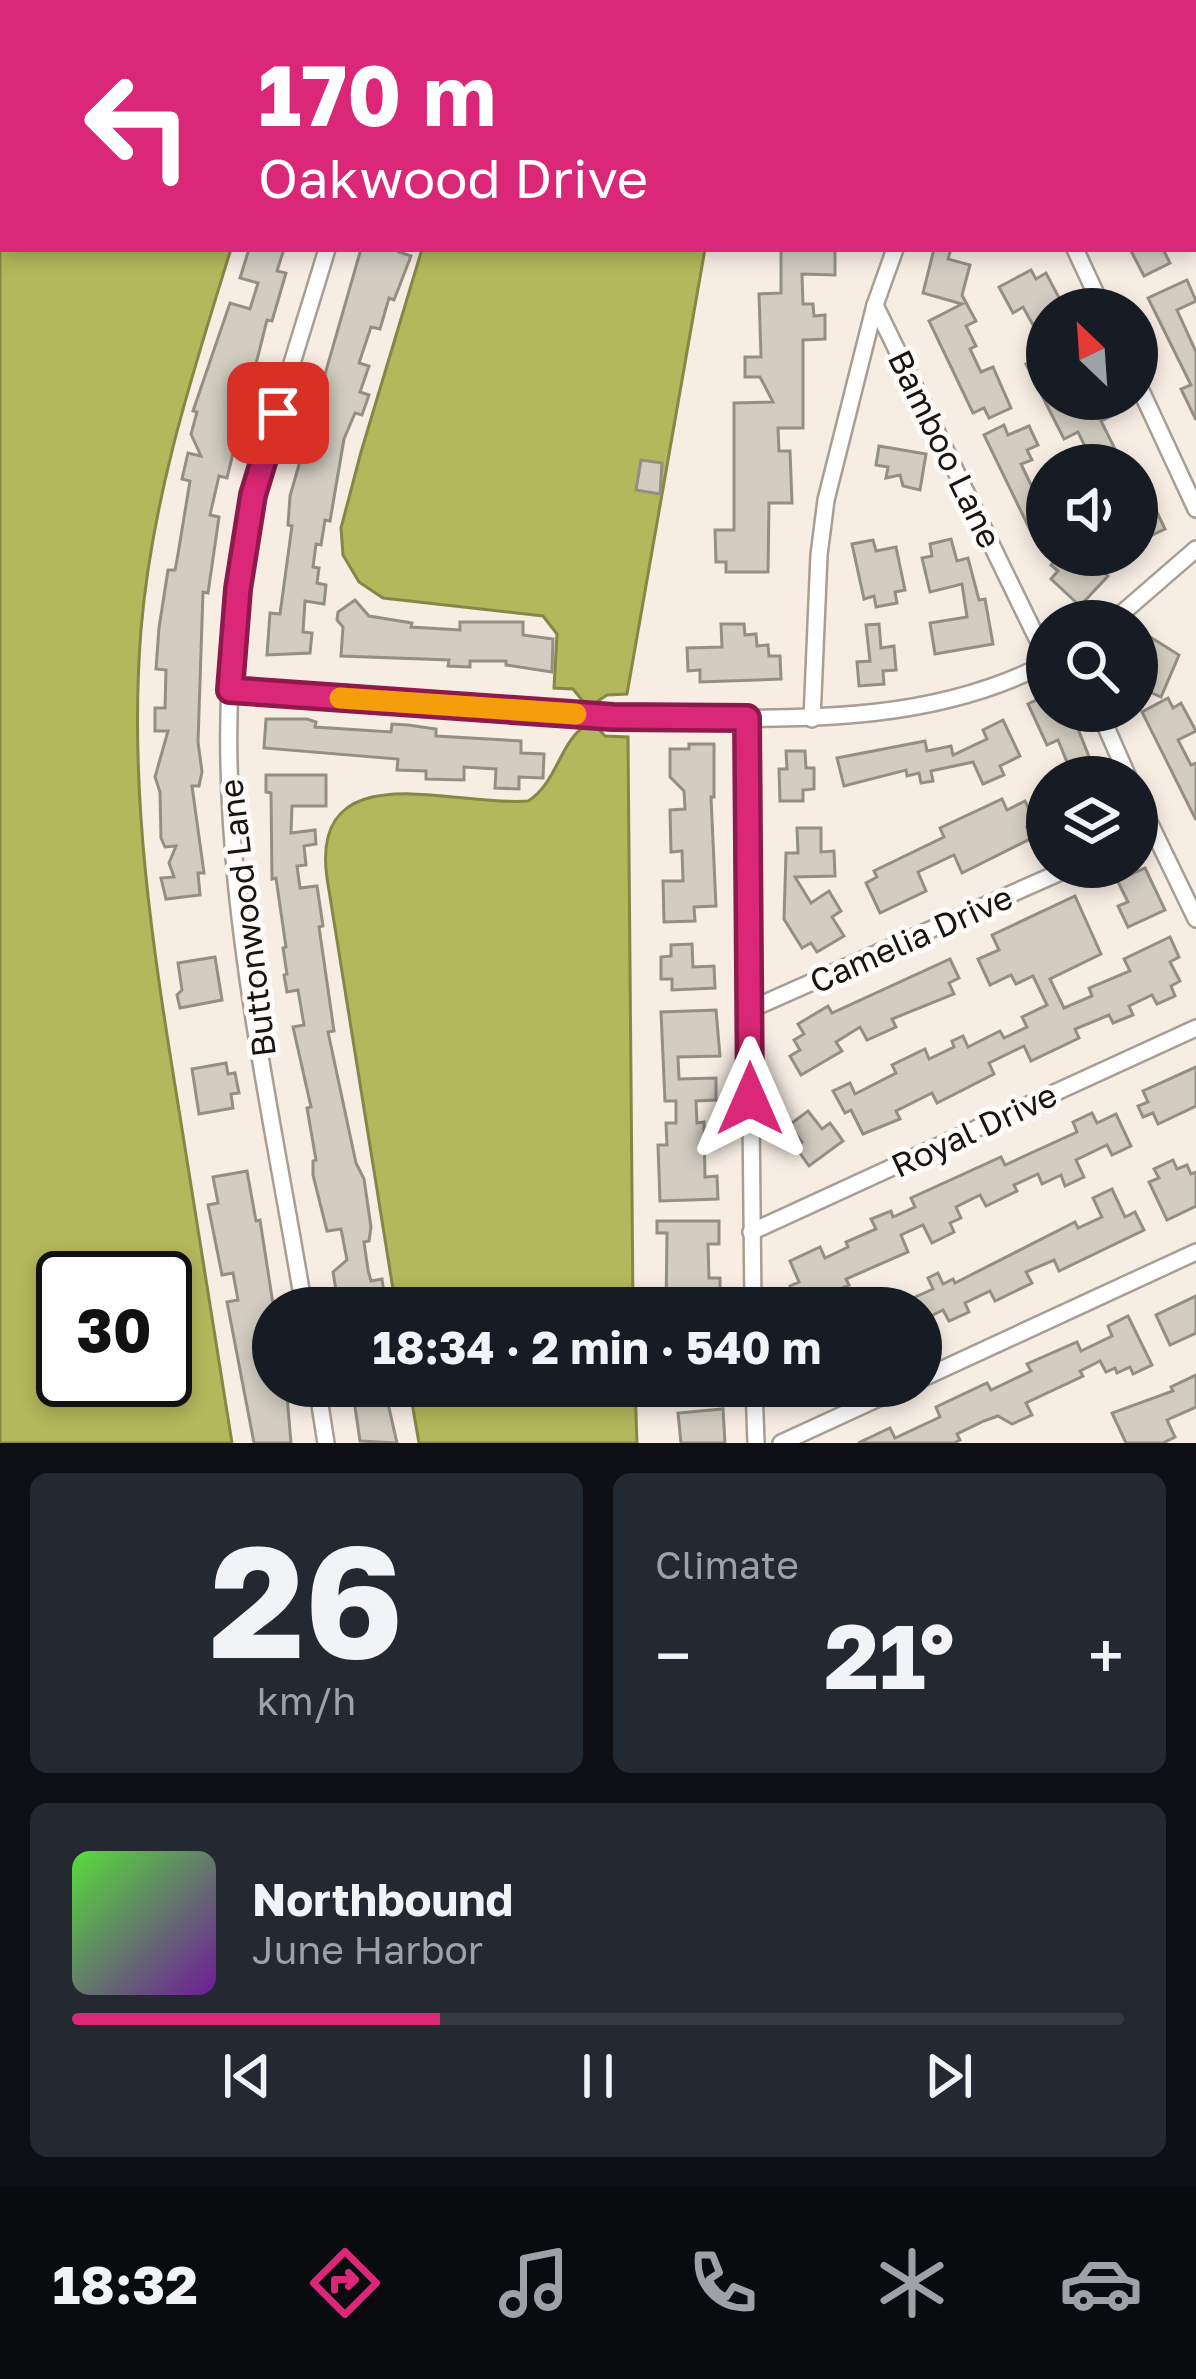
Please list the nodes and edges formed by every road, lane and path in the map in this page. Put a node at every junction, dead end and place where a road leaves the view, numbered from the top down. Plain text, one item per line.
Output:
1 (326, 252) edge
2 (894, 252) edge
3 (1076, 252) edge
4 (1093, 288) edge
5 (875, 304) junction
6 (1155, 420) edge
7 (1196, 509) edge
8 (1196, 549) edge
9 (1138, 600) edge
10 (1026, 617) edge
11 (1026, 673) edge
12 (230, 690) junction
13 (747, 718) junction
14 (812, 718) junction
15 (1158, 856) edge
16 (1026, 887) edge
17 (1196, 919) edge
18 (749, 1010) junction
19 (1196, 1028) edge
20 (751, 1232) junction
21 (1196, 1252) edge
22 (301, 1287) edge
23 (752, 1287) edge
24 (942, 1368) edge
25 (320, 1407) edge
26 (755, 1407) edge
27 (859, 1407) edge
28 (326, 1443) edge
29 (756, 1443) edge
30 (781, 1443) edge

1 - 12 street, Buttonwood Lane
2 - 5 street
3 - 4 street
5 - 10 street, Bamboo Lane
5 - 14 street
6 - 7 street
8 - 9 street
11 - 14 street
12 - 13 street
12 - 22 street, Buttonwood Lane
13 - 14 street
13 - 18 street
15 - 17 street
16 - 18 street, Camelia Drive
18 - 20 street
19 - 20 street, Royal Drive
20 - 23 street
21 - 24 street
25 - 28 street
26 - 29 street
27 - 30 street

